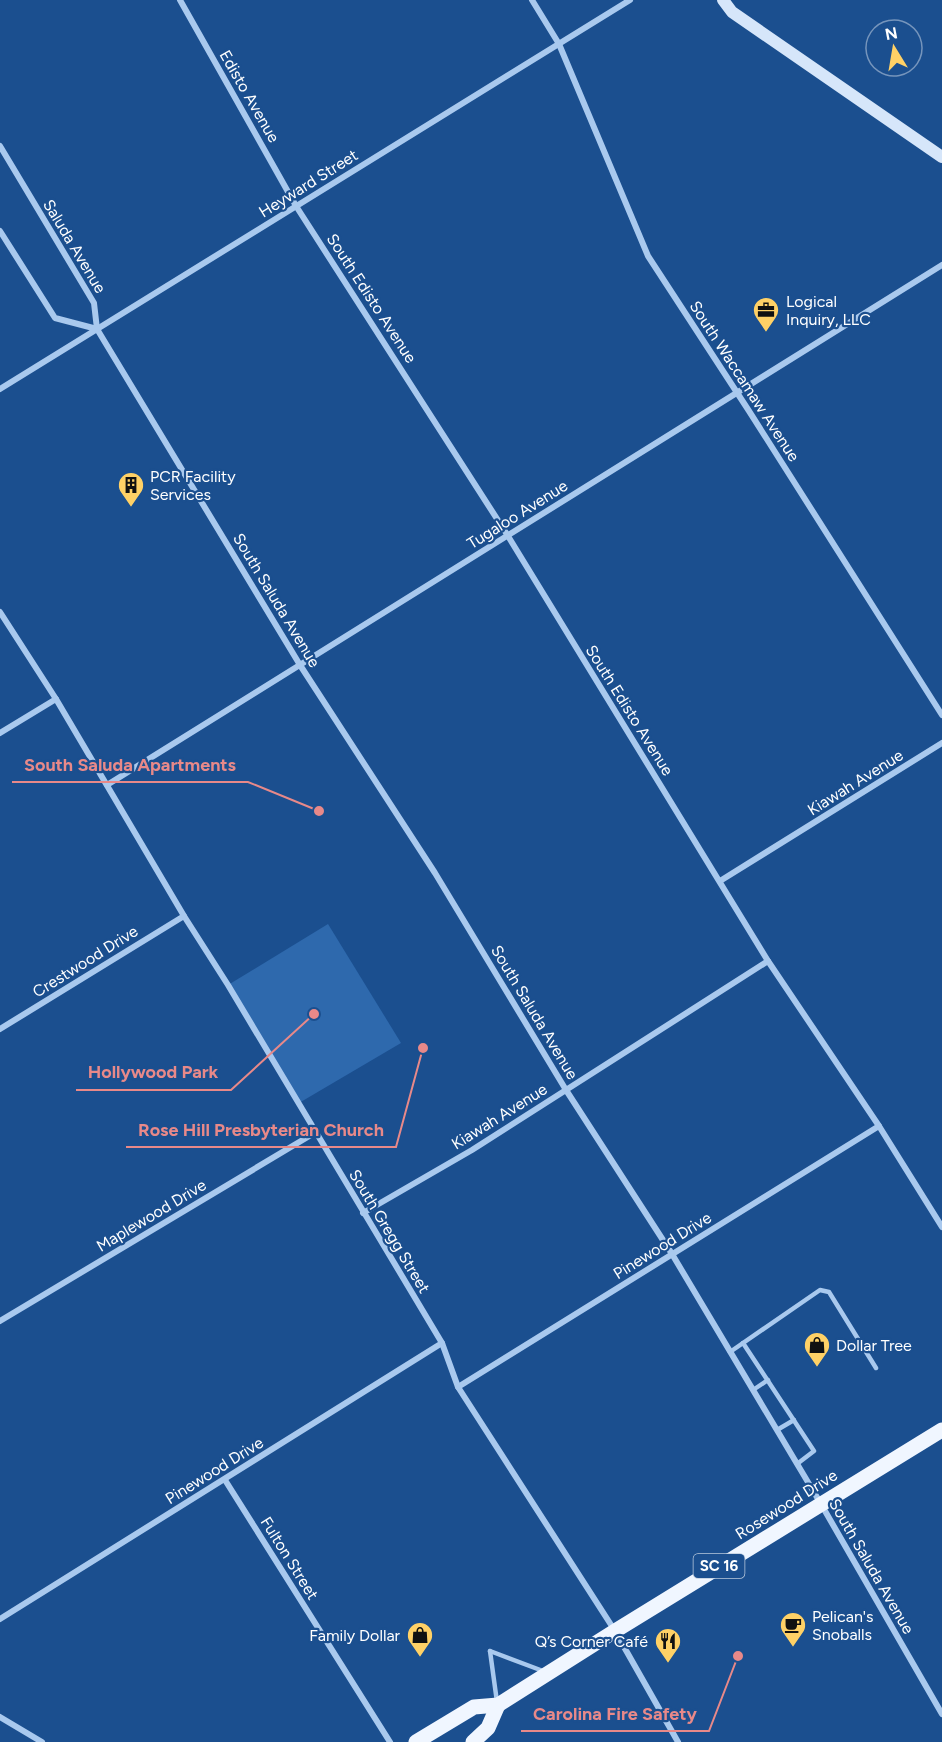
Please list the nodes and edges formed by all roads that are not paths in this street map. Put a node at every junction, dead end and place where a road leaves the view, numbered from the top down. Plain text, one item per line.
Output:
1 (180, 0) edge
2 (532, 0) edge
3 (630, 0) edge
4 (723, 0) edge
5 (559, 44) junction
6 (0, 146) edge
7 (942, 158) edge
8 (296, 206) junction
9 (0, 231) edge
10 (942, 265) edge
11 (97, 329) junction
12 (0, 389) edge
13 (738, 393) junction
14 (508, 536) junction
15 (0, 612) edge
16 (300, 665) junction
17 (56, 699) junction
18 (942, 715) edge
19 (0, 733) edge
20 (942, 743) edge
21 (107, 785) junction
22 (720, 881) junction
23 (184, 916) junction
24 (768, 961) junction
25 (0, 1029) edge
26 (566, 1090) junction
27 (879, 1126) junction
28 (316, 1132) junction
29 (363, 1213) junction
30 (942, 1227) edge
31 (672, 1254) junction
32 (0, 1321) edge
33 (442, 1343) junction
34 (743, 1343) junction
35 (730, 1352) junction
36 (876, 1368) dead end
37 (768, 1380) junction
38 (458, 1387) junction
39 (753, 1390) junction
40 (794, 1420) junction
41 (777, 1430) junction
42 (942, 1430) edge
43 (797, 1464) junction
44 (225, 1480) junction
45 (821, 1504) junction
46 (0, 1619) edge
47 (615, 1630) junction
48 (548, 1673) junction
49 (498, 1705) junction
50 (942, 1714) edge
51 (0, 1717) edge
52 (42, 1742) edge
53 (390, 1742) edge
54 (416, 1742) edge
55 (473, 1742) edge
56 (678, 1742) edge

1 - 8 street, Edisto Avenue
2 - 5 street, South Waccamaw Avenue
3 - 5 street, Heyward Street
4 - 7 main road
5 - 8 street, Heyward Street
5 - 13 street, South Waccamaw Avenue
6 - 11 street, Saluda Avenue
8 - 11 street, Heyward Street
8 - 14 street, South Edisto Avenue
9 - 11 street
10 - 13 street, Tugaloo Avenue
11 - 12 street, Heyward Street
11 - 16 street, South Saluda Avenue
13 - 14 street, Tugaloo Avenue
13 - 18 street, South Waccamaw Avenue
14 - 16 street, Tugaloo Avenue
14 - 22 street, South Edisto Avenue
15 - 17 street, South Gregg Street
16 - 21 street, Tugaloo Avenue
16 - 26 street, South Saluda Avenue
17 - 19 street
17 - 21 street, South Gregg Street
20 - 22 street, Kiawah Avenue
21 - 23 street, South Gregg Street
22 - 24 street, South Edisto Avenue
23 - 25 street, Crestwood Drive
23 - 28 street, South Gregg Street
24 - 26 street, Kiawah Avenue
24 - 27 street, South Edisto Avenue
26 - 29 street, Kiawah Avenue
26 - 31 street, South Saluda Avenue
27 - 30 street, South Edisto Avenue
27 - 31 street, Pinewood Drive
28 - 29 street, South Gregg Street
28 - 32 street, Maplewood Drive
29 - 33 street, South Gregg Street
31 - 35 street, South Saluda Avenue
31 - 38 street, Pinewood Drive
33 - 38 street, South Gregg Street
33 - 44 street, Pinewood Drive
34 - 35 lane
34 - 36 lane
34 - 37 lane
35 - 39 street, South Saluda Avenue
37 - 39 lane
37 - 40 lane
38 - 47 street, South Gregg Street
39 - 41 street, South Saluda Avenue
40 - 41 lane
40 - 43 lane
41 - 43 street, South Saluda Avenue
42 - 45 main road, Rosewood Drive / SC 16
43 - 45 street, South Saluda Avenue
44 - 46 street, Pinewood Drive
44 - 53 street, Fulton Street
45 - 47 main road, Rosewood Drive / SC 16
45 - 50 street, South Saluda Avenue
47 - 48 main road, Rosewood Drive / SC 16
47 - 56 street, South Gregg Street
48 - 49 main road, Rosewood Drive / SC 16
48 - 49 lane
49 - 54 main road, Rosewood Drive / SC 16
49 - 55 main road
51 - 52 street

